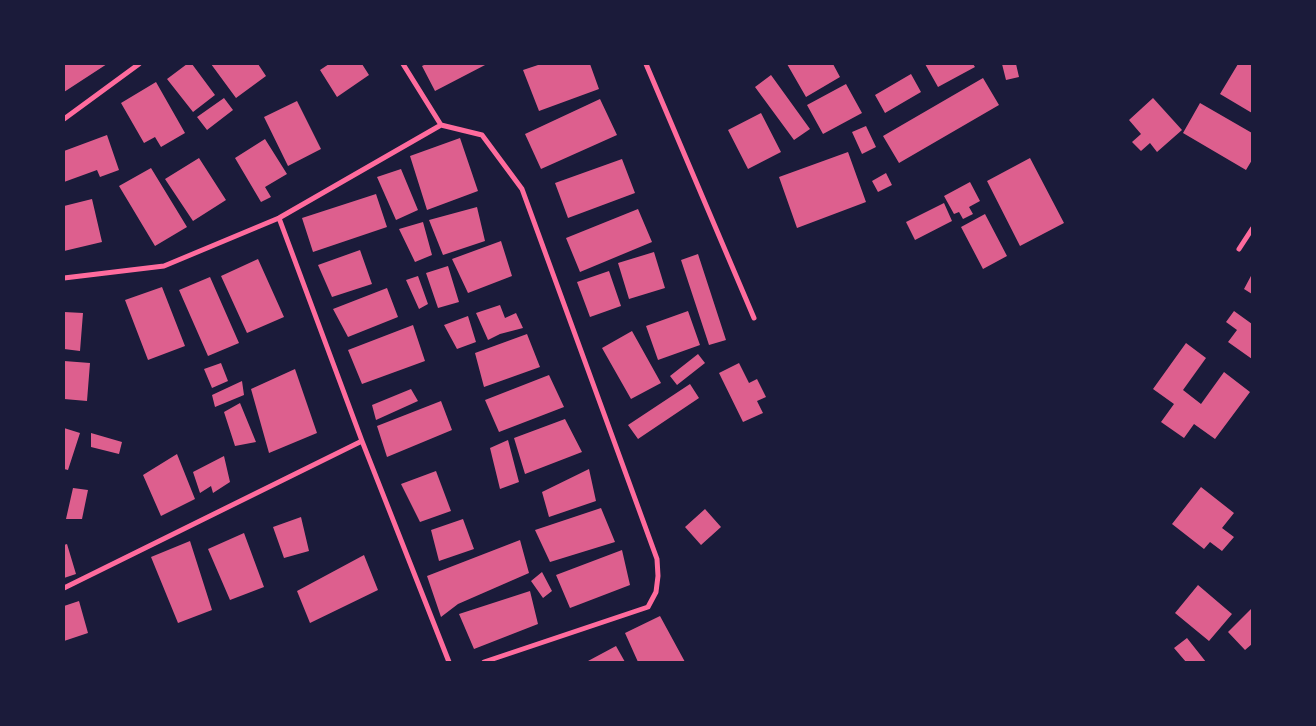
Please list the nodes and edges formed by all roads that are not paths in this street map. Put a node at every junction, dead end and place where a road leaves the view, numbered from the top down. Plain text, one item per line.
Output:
1 (139, 64) edge
2 (403, 64) edge
3 (646, 64) edge
4 (64, 119) edge
5 (441, 125) junction
6 (279, 218) junction
7 (1252, 229) edge
8 (1239, 249) dead end
9 (64, 278) edge
10 (754, 318) dead end
11 (362, 442) junction
12 (64, 588) edge
13 (449, 662) edge
14 (484, 662) edge

1 - 4 street
2 - 5 street
3 - 10 street
5 - 6 street
5 - 14 street
6 - 9 street
6 - 11 street
7 - 8 street
11 - 12 street
11 - 13 street

